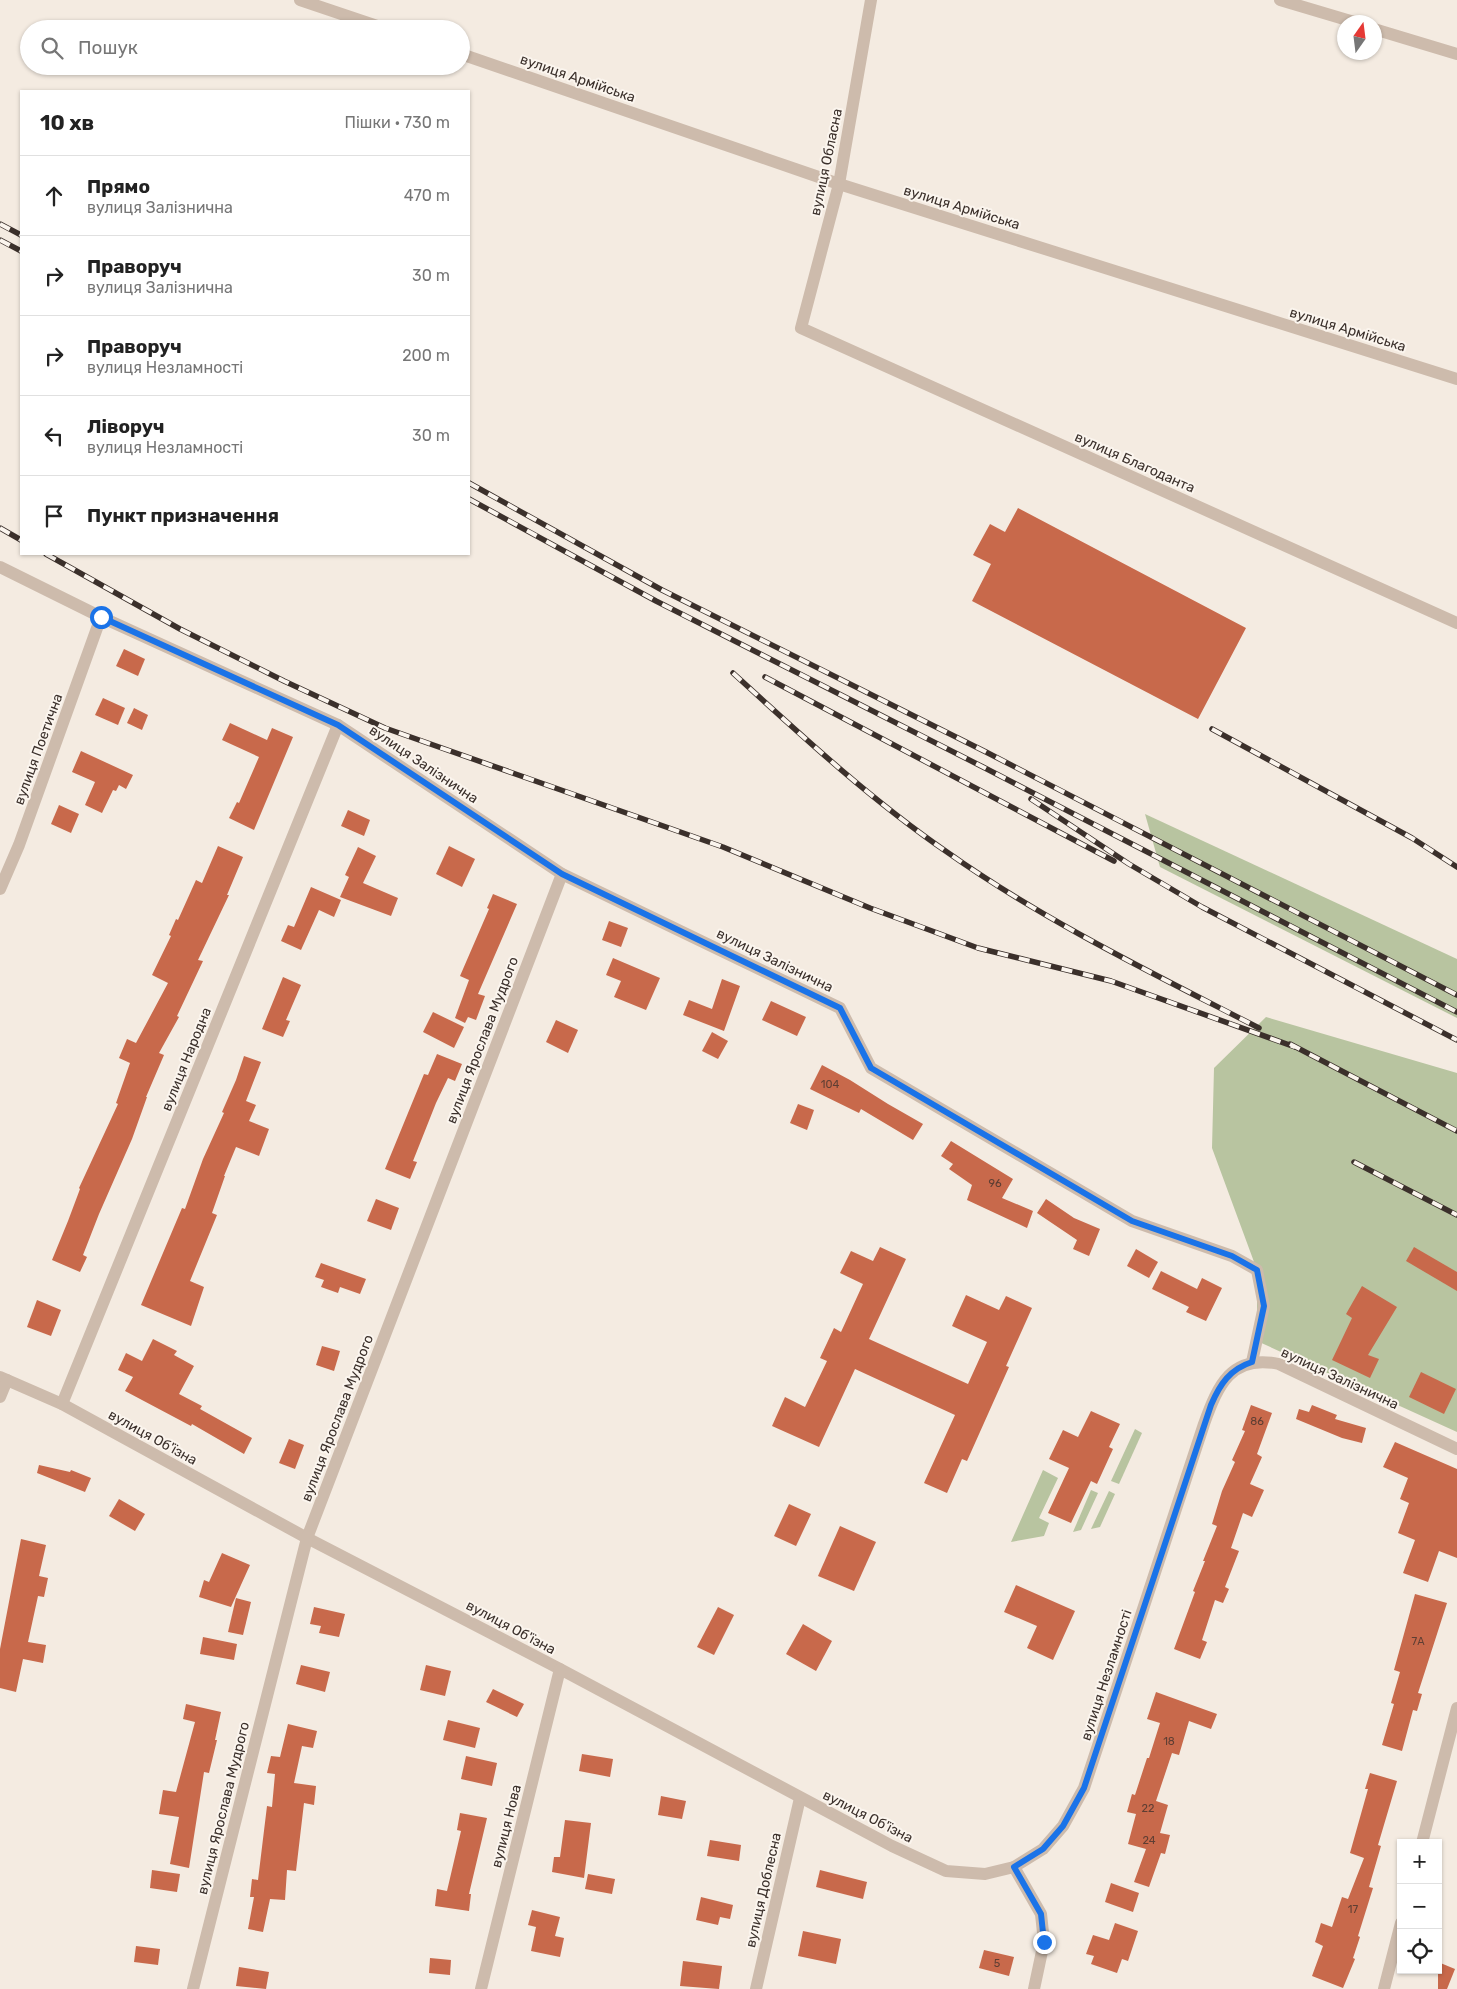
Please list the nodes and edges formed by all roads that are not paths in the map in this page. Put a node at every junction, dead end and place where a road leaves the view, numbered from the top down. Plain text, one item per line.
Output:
1 (300, 0) edge
2 (872, 0) edge
3 (1280, 0) edge
4 (335, 6) edge
5 (1337, 17) edge
6 (366, 20) edge
7 (1382, 31) edge
8 (1457, 54) edge
9 (470, 57) edge
10 (839, 184) junction
11 (800, 328) joint
12 (1457, 379) edge
13 (0, 567) edge
14 (101, 617) junction
15 (1457, 623) edge
16 (338, 725) junction
17 (562, 874) junction
18 (0, 889) edge
19 (1252, 1362) junction
20 (3, 1378) edge
21 (0, 1397) edge
22 (62, 1404) junction
23 (1457, 1449) edge
24 (307, 1538) junction
25 (560, 1669) junction
26 (1457, 1708) edge
27 (800, 1798) junction
28 (1423, 1839) edge
29 (1014, 1867) junction
30 (1400, 1929) edge
31 (193, 1989) edge
32 (481, 1989) edge
33 (756, 1989) edge
34 (1034, 1989) edge
35 (1384, 1989) edge

1 - 4 street
2 - 10 street, вулиця Обласна
3 - 5 street
4 - 6 street
7 - 8 street
9 - 10 street, вулиця Армійська
10 - 11 street, вулиця Обласна
10 - 12 street, вулиця Армійська
11 - 15 street, вулиця Благоданта
13 - 14 street, вулиця Залізнична
14 - 16 street, вулиця Залізнична
14 - 18 street, вулиця Поетична
16 - 17 street, вулиця Залізнична
16 - 22 street, вулиця Народна
17 - 19 street, вулиця Залізнична
17 - 24 street, вулиця Ярослава Мудрого
19 - 23 street, вулиця Залізнична
19 - 29 street, вулиця Незламності
20 - 21 street
20 - 22 street, вулиця Об'їзна
22 - 24 street, вулиця Об'їзна
24 - 25 street, вулиця Об'їзна
24 - 31 street, вулиця Ярослава Мудрого
25 - 27 street, вулиця Об'їзна
25 - 32 street, вулиця Нова
26 - 28 street
27 - 29 street, вулиця Об'їзна
27 - 33 street, вулиця Доблесна
29 - 34 street
30 - 35 street

